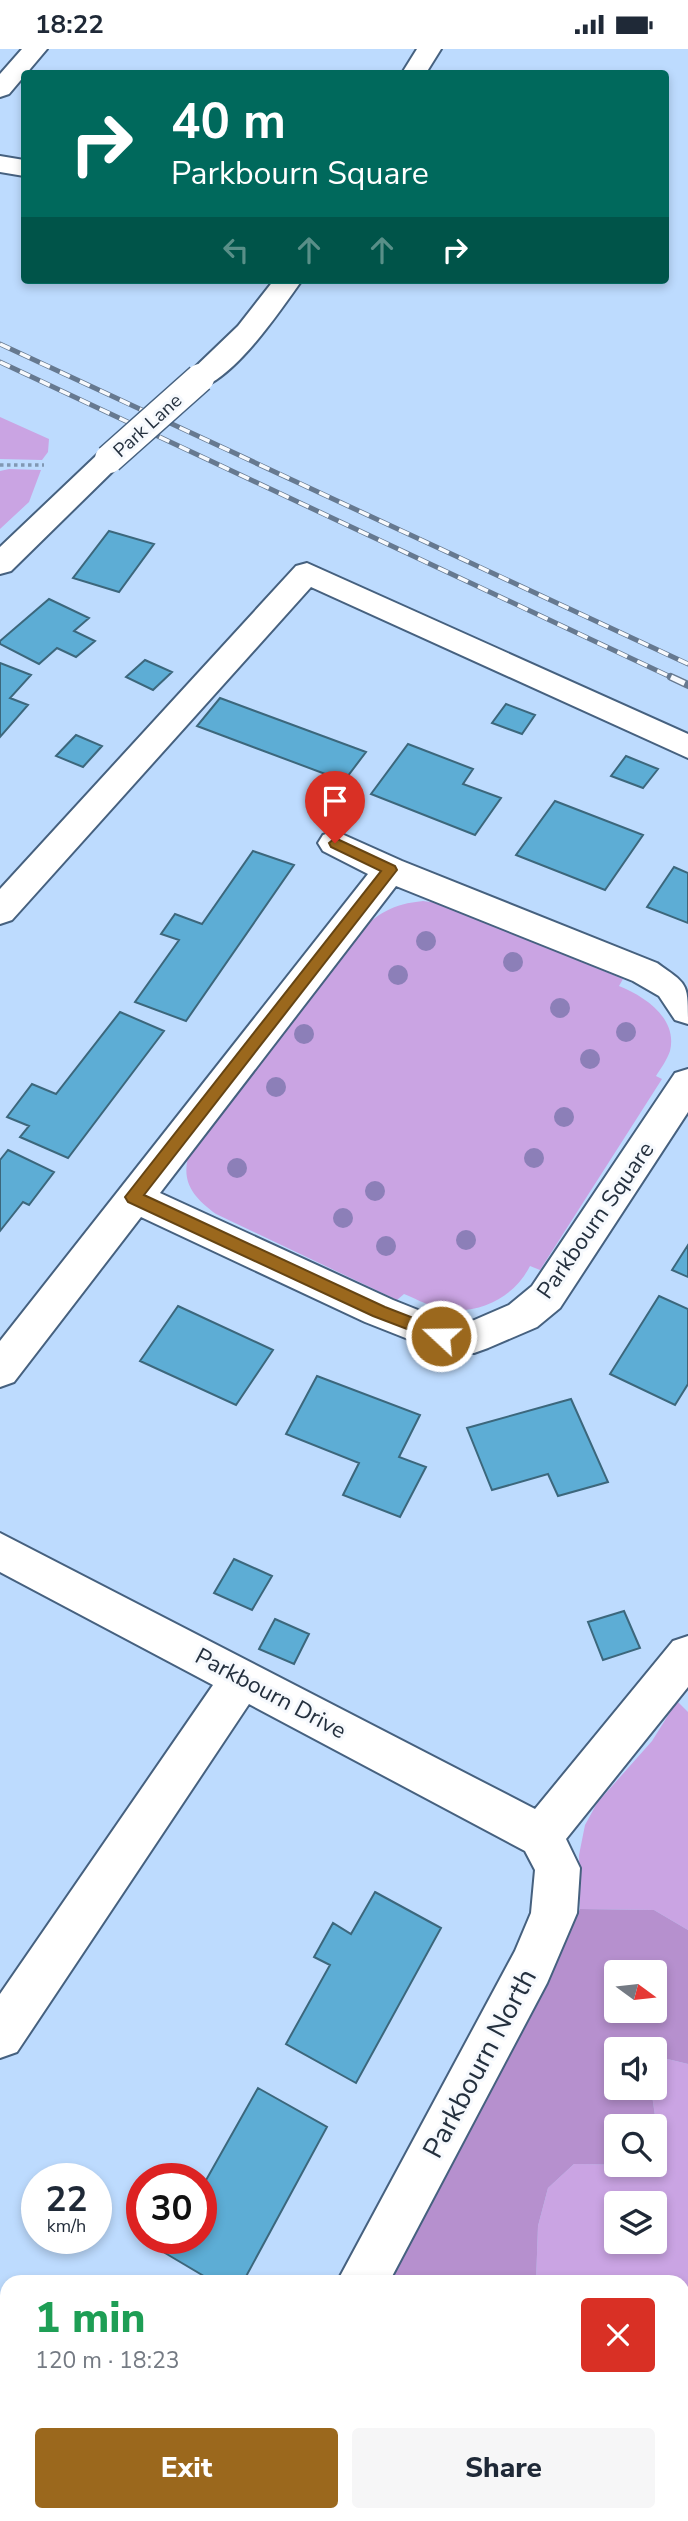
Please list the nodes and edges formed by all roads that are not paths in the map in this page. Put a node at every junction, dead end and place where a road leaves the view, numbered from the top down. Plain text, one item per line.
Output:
1 (35, 49) edge
2 (429, 49) edge
3 (416, 70) edge
4 (0, 89) edge
5 (0, 164) edge
6 (21, 168) edge
7 (285, 284) edge
8 (0, 565) edge
9 (688, 747) edge
10 (335, 843) dead end
11 (390, 870) junction
12 (0, 911) edge
13 (688, 1011) edge
14 (688, 1083) edge
15 (133, 1197) junction
16 (0, 1370) edge
17 (0, 1551) edge
18 (688, 1655) edge
19 (242, 1678) junction
20 (541, 1836) junction
21 (0, 2035) edge
22 (366, 2275) edge

1 - 4 street
2 - 3 street
5 - 6 street
7 - 8 street, Park Lane, bridge
9 - 12 street
10 - 11 street
11 - 13 street
11 - 15 street
14 - 15 street, Parkbourn Square
15 - 16 street
17 - 19 street, Parkbourn Drive
18 - 20 street
19 - 20 street, Parkbourn Drive
19 - 21 street
20 - 22 street, Parkbourn North

